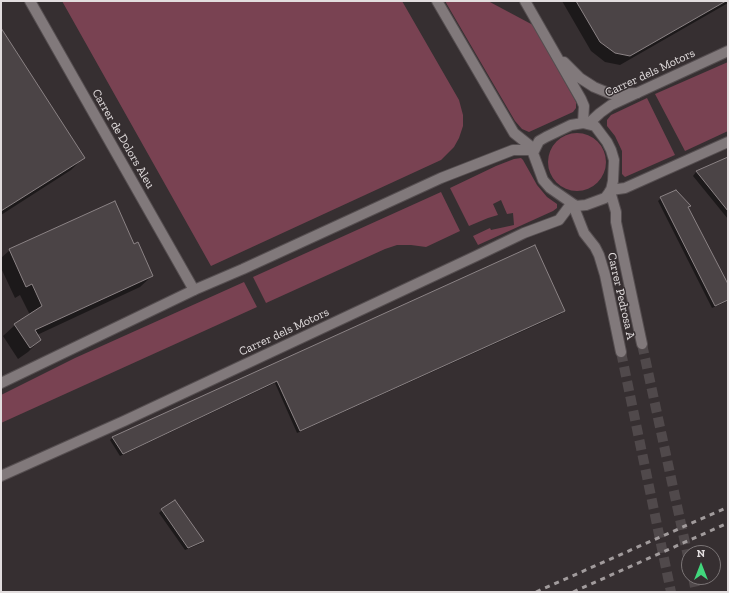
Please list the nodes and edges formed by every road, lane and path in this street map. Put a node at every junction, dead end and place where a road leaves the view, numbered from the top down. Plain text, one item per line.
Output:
1 (30, 1) edge
2 (437, 1) edge
3 (525, 1) edge
4 (554, 52) junction
5 (728, 52) edge
6 (637, 93) junction
7 (586, 124) junction
8 (728, 142) edge
9 (534, 149) junction
10 (610, 190) junction
11 (572, 204) junction
12 (194, 290) junction
13 (642, 344) tunnel mouth
14 (621, 352) tunnel mouth
15 (1, 382) edge
16 (1, 476) edge

1 - 12 street, Carrer de Dolors Aleu
2 - 9 street
3 - 4 street
4 - 6 street
4 - 7 street
5 - 6 street, Carrer dels Motors
6 - 7 street, Carrer dels Motors
7 - 9 street
7 - 10 street
8 - 10 street
9 - 11 street
9 - 12 street
10 - 11 street
10 - 13 street, Carrer Pedrosa A
11 - 14 street, Carrer Pedrosa A
11 - 16 street, Carrer dels Motors
12 - 15 street

